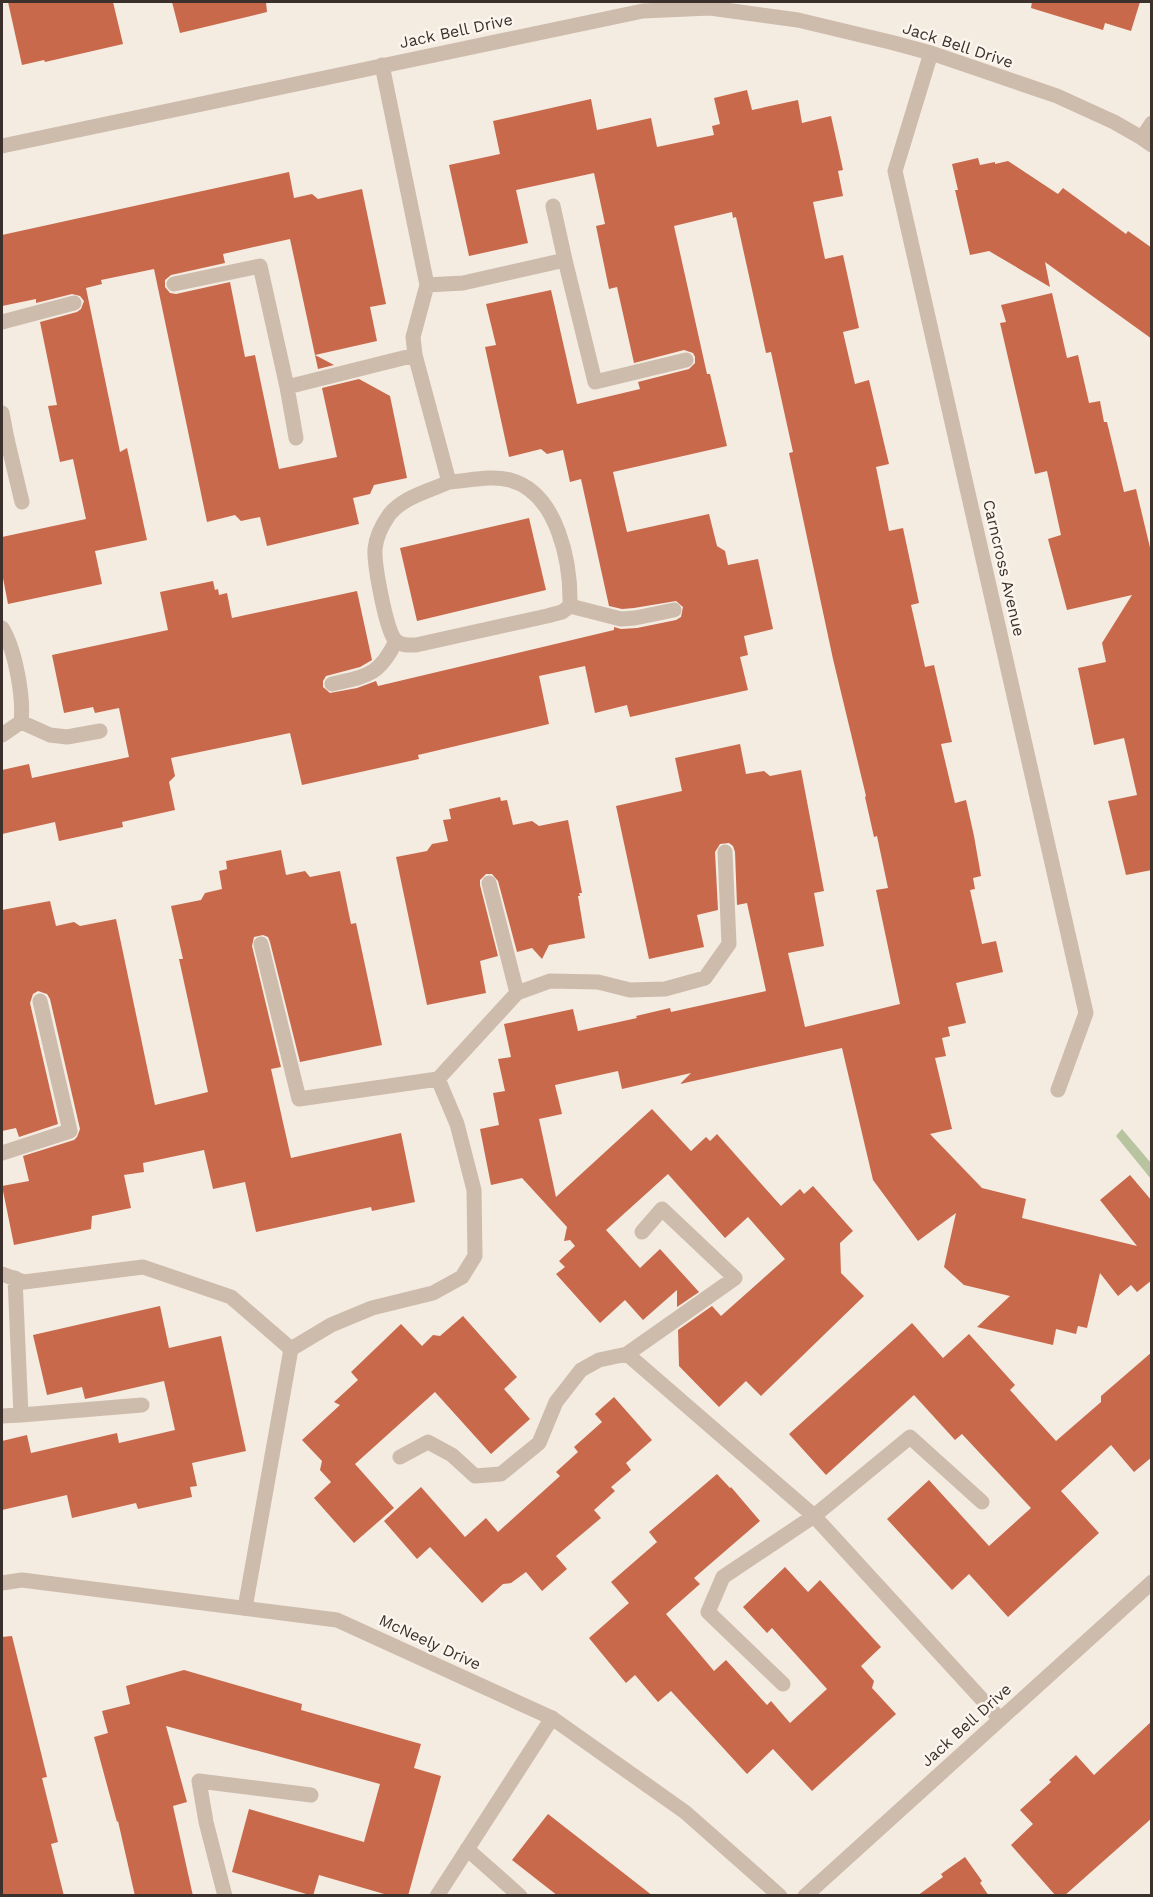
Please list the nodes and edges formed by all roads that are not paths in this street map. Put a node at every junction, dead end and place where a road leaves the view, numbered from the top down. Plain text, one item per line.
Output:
1 (931, 53) junction
2 (382, 65) junction
3 (1152, 123) edge
4 (1147, 141) edge
5 (2, 146) edge
6 (553, 206) dead end
7 (565, 260) junction
8 (174, 284) dead end
9 (427, 285) junction
10 (74, 303) dead end
11 (2, 322) edge
12 (415, 355) junction
13 (686, 360) dead end
14 (287, 387) junction
15 (2, 413) edge
16 (296, 438) dead end
17 (4, 440) edge
18 (449, 482) junction
19 (22, 502) dead end
20 (570, 606) junction
21 (674, 610) dead end
22 (2, 628) edge
23 (396, 641) junction
24 (332, 684) dead end
25 (21, 722) junction
26 (100, 731) dead end
27 (2, 735) edge
28 (725, 852) dead end
29 (489, 883) dead end
30 (261, 944) dead end
31 (518, 993) junction
32 (40, 1001) dead end
33 (438, 1079) junction
34 (1058, 1090) dead end
35 (2, 1153) edge
36 (642, 1232) dead end
37 (8, 1276) edge
38 (291, 1349) junction
39 (627, 1354) junction
40 (142, 1405) dead end
41 (21, 1415) junction
42 (2, 1416) edge
43 (400, 1457) dead end
44 (982, 1502) dead end
45 (814, 1516) junction
46 (1152, 1582) edge
47 (2, 1583) edge
48 (244, 1608) junction
49 (783, 1684) dead end
50 (552, 1718) junction
51 (1000, 1719) junction
52 (311, 1795) dead end
53 (467, 1849) junction
54 (225, 1896) edge
55 (436, 1896) edge
56 (520, 1896) edge
57 (780, 1896) edge
58 (806, 1896) edge

1 - 2 street, Jack Bell Drive
1 - 4 street, Jack Bell Drive
1 - 34 street, Carncross Avenue
2 - 5 street, Jack Bell Drive
2 - 9 street
3 - 4 street
6 - 7 street
7 - 9 street
7 - 13 street
8 - 14 street
9 - 12 street
10 - 11 street
12 - 14 street
12 - 18 street
14 - 16 street
15 - 17 street
17 - 19 street
18 - 20 street
18 - 23 street
20 - 21 street
20 - 23 street
22 - 25 street
23 - 24 street
25 - 26 street
25 - 27 street
28 - 31 street
29 - 31 street
30 - 33 street
31 - 33 street
32 - 35 street
33 - 38 street
36 - 39 street
37 - 38 street
37 - 41 street
38 - 48 street
39 - 43 street
39 - 45 street
40 - 41 street
41 - 42 street
44 - 45 street
45 - 49 street
45 - 51 street
46 - 51 street, Jack Bell Drive
47 - 48 street, McNeely Drive
48 - 50 street, McNeely Drive
50 - 53 street
50 - 57 street, McNeely Drive
51 - 58 street, Jack Bell Drive
52 - 54 street
53 - 55 street
53 - 56 street

